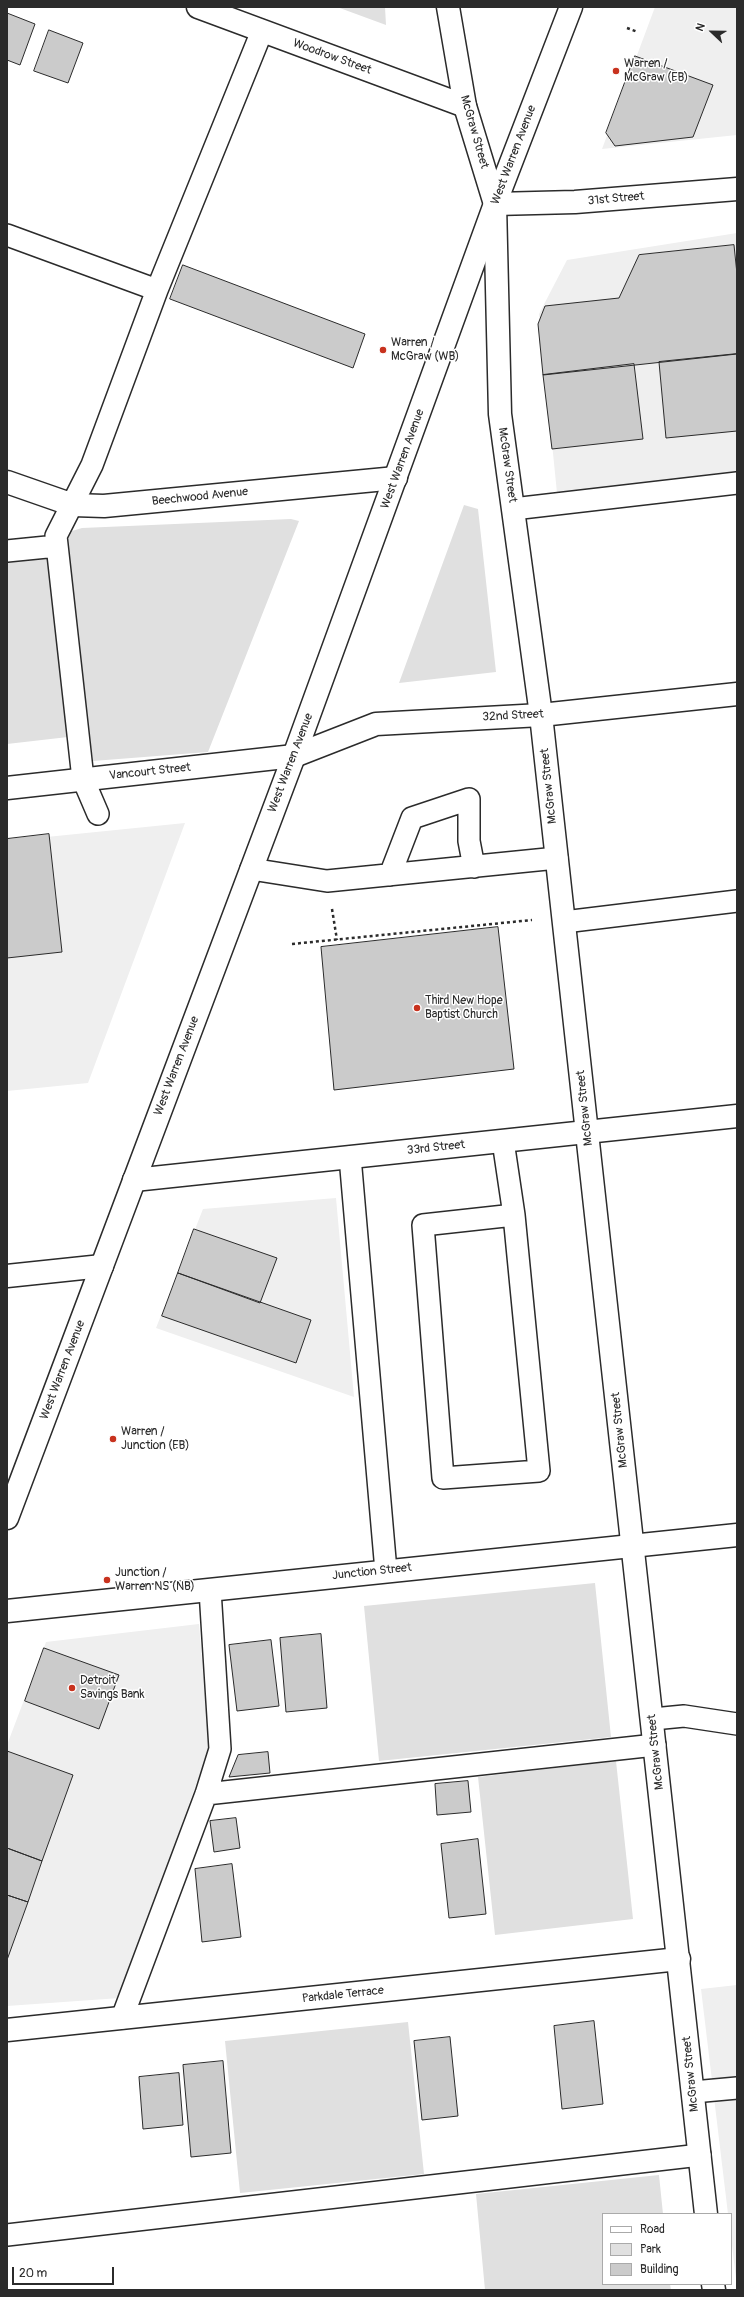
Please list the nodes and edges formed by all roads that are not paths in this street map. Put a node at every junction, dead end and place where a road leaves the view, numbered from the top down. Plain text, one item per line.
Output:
1 (198, 7) edge
2 (448, 7) edge
3 (571, 7) edge
4 (262, 31) junction
5 (465, 106) junction
6 (737, 189) edge
7 (495, 204) junction
8 (7, 235) edge
9 (156, 290) junction
10 (396, 478) junction
11 (7, 482) edge
12 (737, 483) edge
13 (73, 505) junction
14 (513, 509) junction
15 (57, 546) junction
16 (7, 551) edge
17 (737, 694) edge
18 (541, 715) junction
19 (294, 756) junction
20 (83, 779) junction
21 (7, 788) edge
22 (98, 814) dead end
23 (557, 858) junction
24 (474, 867) junction
25 (251, 869) junction
26 (390, 875) junction
27 (737, 901) edge
28 (564, 922) junction
29 (737, 1116) edge
30 (588, 1132) junction
31 (503, 1141) junction
32 (350, 1157) junction
33 (134, 1180) junction
34 (514, 1216) junction
35 (102, 1266) junction
36 (7, 1276) edge
37 (7, 1518) edge
38 (737, 1535) edge
39 (633, 1544) junction
40 (386, 1571) junction
41 (210, 1590) junction
42 (7, 1611) edge
43 (653, 1719) junction
44 (737, 1724) edge
45 (655, 1745) junction
46 (206, 1794) junction
47 (679, 1959) junction
48 (122, 2018) junction
49 (7, 2030) edge
50 (737, 2088) edge
51 (693, 2092) junction
52 (700, 2155) junction
53 (706, 2213) edge
54 (7, 2235) edge

1 - 4 street, Woodrow Street
2 - 5 street, McGraw Street
3 - 7 street, West Warren Avenue
4 - 5 street, Woodrow Street
4 - 9 lane
5 - 7 street, McGraw Street
6 - 7 street, 31st Street
7 - 10 street, West Warren Avenue
7 - 14 street, McGraw Street
8 - 9 lane
9 - 13 lane
10 - 13 street, Beechwood Avenue
10 - 19 street, West Warren Avenue
11 - 13 street, Beechwood Avenue
12 - 14 lane
13 - 15 lane
14 - 18 street, McGraw Street
15 - 16 lane
15 - 20 lane
17 - 18 street, 32nd Street
18 - 19 street, 32nd Street
18 - 23 street, McGraw Street
19 - 20 street, Vancourt Street
19 - 25 street, West Warren Avenue
20 - 21 street, Vancourt Street
20 - 22 lane
23 - 24 lane
23 - 28 street, McGraw Street
24 - 26 lane
24 - 26 lane
25 - 26 lane
25 - 33 street, West Warren Avenue
27 - 28 lane
28 - 30 street, McGraw Street
29 - 30 street, 33rd Street
30 - 31 street, 33rd Street
30 - 39 street, McGraw Street
31 - 32 street, 33rd Street
31 - 34 lane
32 - 33 street, 33rd Street
32 - 40 lane
33 - 35 street, West Warren Avenue
34 - 34 lane
35 - 36 street
35 - 37 street, West Warren Avenue
38 - 39 street, Junction Street
39 - 40 street, Junction Street
39 - 43 street, McGraw Street
40 - 41 street, Junction Street
41 - 42 street, Junction Street
41 - 46 lane
43 - 44 lane
43 - 45 street, McGraw Street
45 - 46 lane
45 - 47 street, McGraw Street
46 - 48 lane
47 - 48 street, Parkdale Terrace
47 - 51 street, McGraw Street
48 - 49 street, Parkdale Terrace
50 - 51 lane
51 - 52 street, McGraw Street
52 - 53 street, McGraw Street
52 - 54 lane

